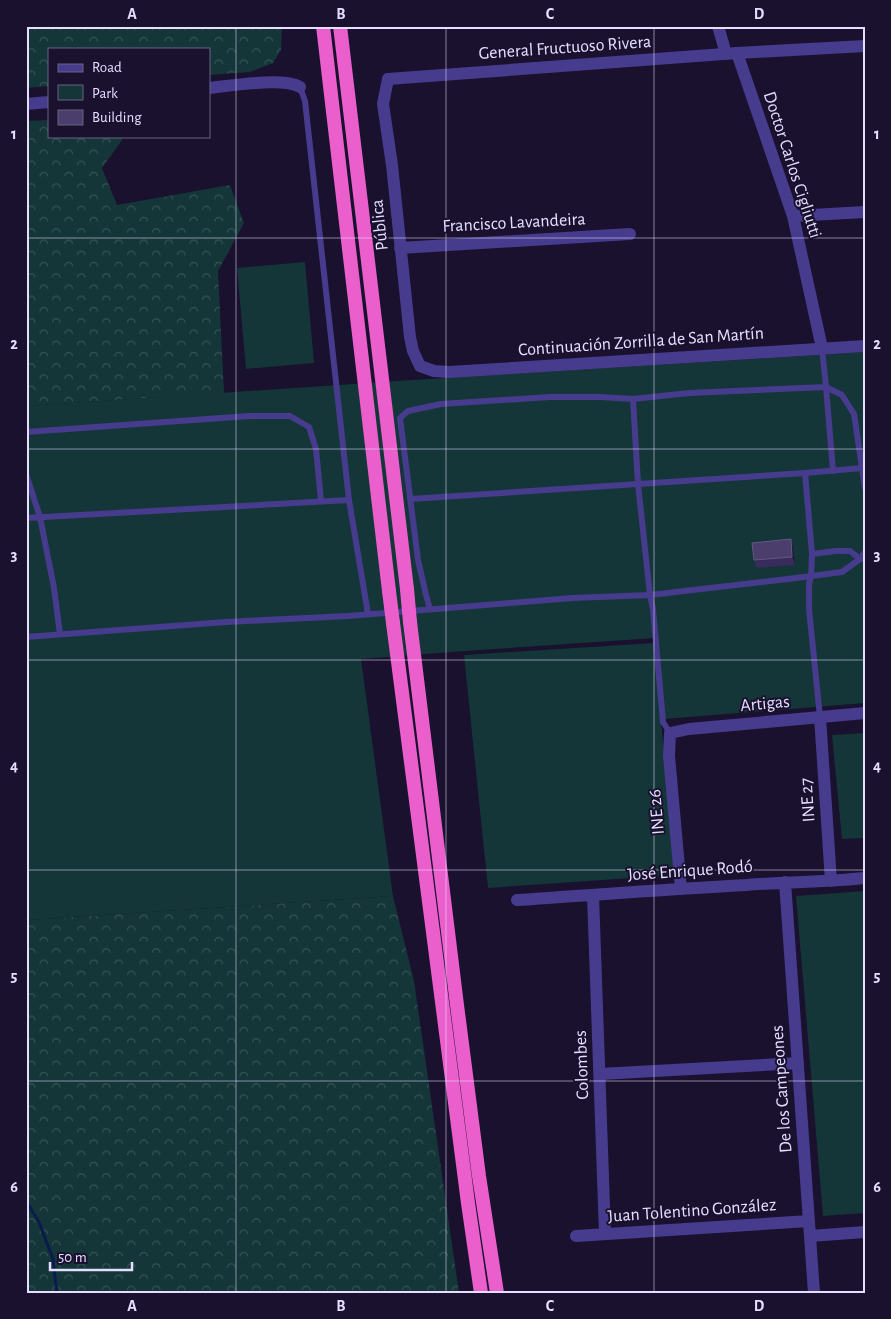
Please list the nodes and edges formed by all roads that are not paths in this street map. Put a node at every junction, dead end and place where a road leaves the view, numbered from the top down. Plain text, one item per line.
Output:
1 (323, 26) edge
2 (340, 26) edge
3 (718, 26) edge
4 (865, 46) edge
5 (732, 54) junction
6 (388, 79) joint
7 (300, 87) joint
8 (210, 88) edge
9 (48, 102) edge
10 (26, 104) edge
11 (865, 212) edge
12 (794, 216) junction
13 (630, 234) dead end
14 (400, 248) junction
15 (865, 346) edge
16 (822, 348) junction
17 (420, 366) joint
18 (826, 387) junction
19 (633, 399) junction
20 (26, 432) edge
21 (862, 468) junction
22 (833, 470) junction
23 (26, 474) edge
24 (805, 474) junction
25 (638, 484) junction
26 (865, 488) edge
27 (410, 499) junction
28 (349, 500) junction
29 (321, 501) junction
30 (26, 518) edge
31 (40, 518) junction
32 (865, 552) edge
33 (812, 554) junction
34 (863, 559) edge
35 (811, 576) junction
36 (650, 595) junction
37 (430, 609) junction
38 (368, 614) junction
39 (60, 634) junction
40 (26, 637) edge
41 (865, 714) edge
42 (820, 717) junction
43 (670, 733) junction
44 (865, 878) edge
45 (831, 881) junction
46 (785, 882) junction
47 (681, 889) junction
48 (593, 895) junction
49 (517, 900) dead end
50 (798, 1062) junction
51 (600, 1074) junction
52 (809, 1220) junction
53 (865, 1232) edge
54 (606, 1234) junction
55 (576, 1236) dead end
56 (810, 1236) junction
57 (481, 1293) edge
58 (497, 1293) edge
59 (814, 1293) edge

1 - 57 highway, bridge
2 - 58 highway, bridge
3 - 5 street, Doctor Carlos Cigliutti
4 - 5 street, General Fructuoso Rivera
5 - 6 street, General Fructuoso Rivera
5 - 12 street, Doctor Carlos Cigliutti
6 - 14 street, Pública
7 - 8 street
7 - 28 lane
9 - 10 street
11 - 12 street
12 - 16 street, Doctor Carlos Cigliutti
13 - 14 street, Francisco Lavandeira
14 - 17 street, Pública
15 - 16 street, Continuación Zorrilla de San Martín
16 - 17 street, Continuación Zorrilla de San Martín
16 - 18 lane
18 - 19 lane
18 - 21 lane
18 - 22 lane
19 - 25 lane
19 - 27 lane
20 - 29 lane
21 - 22 lane
21 - 26 lane
22 - 24 lane
23 - 31 lane
24 - 25 lane
24 - 33 lane
25 - 27 lane
25 - 36 lane
27 - 37 lane
28 - 29 lane
28 - 38 lane
29 - 31 lane
30 - 31 lane
31 - 39 lane
32 - 34 lane
33 - 34 lane
33 - 35 lane
34 - 35 lane
35 - 36 lane
35 - 42 lane
36 - 37 lane
36 - 43 lane
37 - 38 lane
38 - 39 lane
39 - 40 lane
41 - 42 street, Artigas
42 - 43 street, Artigas
42 - 45 street, INE 27
43 - 47 street, INE 26
44 - 45 street, José Enrique Rodó
45 - 46 street, José Enrique Rodó
46 - 47 street, José Enrique Rodó
46 - 50 street, De los Campeones
47 - 48 street, José Enrique Rodó
48 - 49 street, José Enrique Rodó
48 - 51 street, Colombes
50 - 51 street
50 - 52 street, De los Campeones
51 - 54 street, Colombes
52 - 54 street, Juan Tolentino González
52 - 56 street, De los Campeones
53 - 56 street
54 - 55 street, Juan Tolentino González
56 - 59 street, De los Campeones

